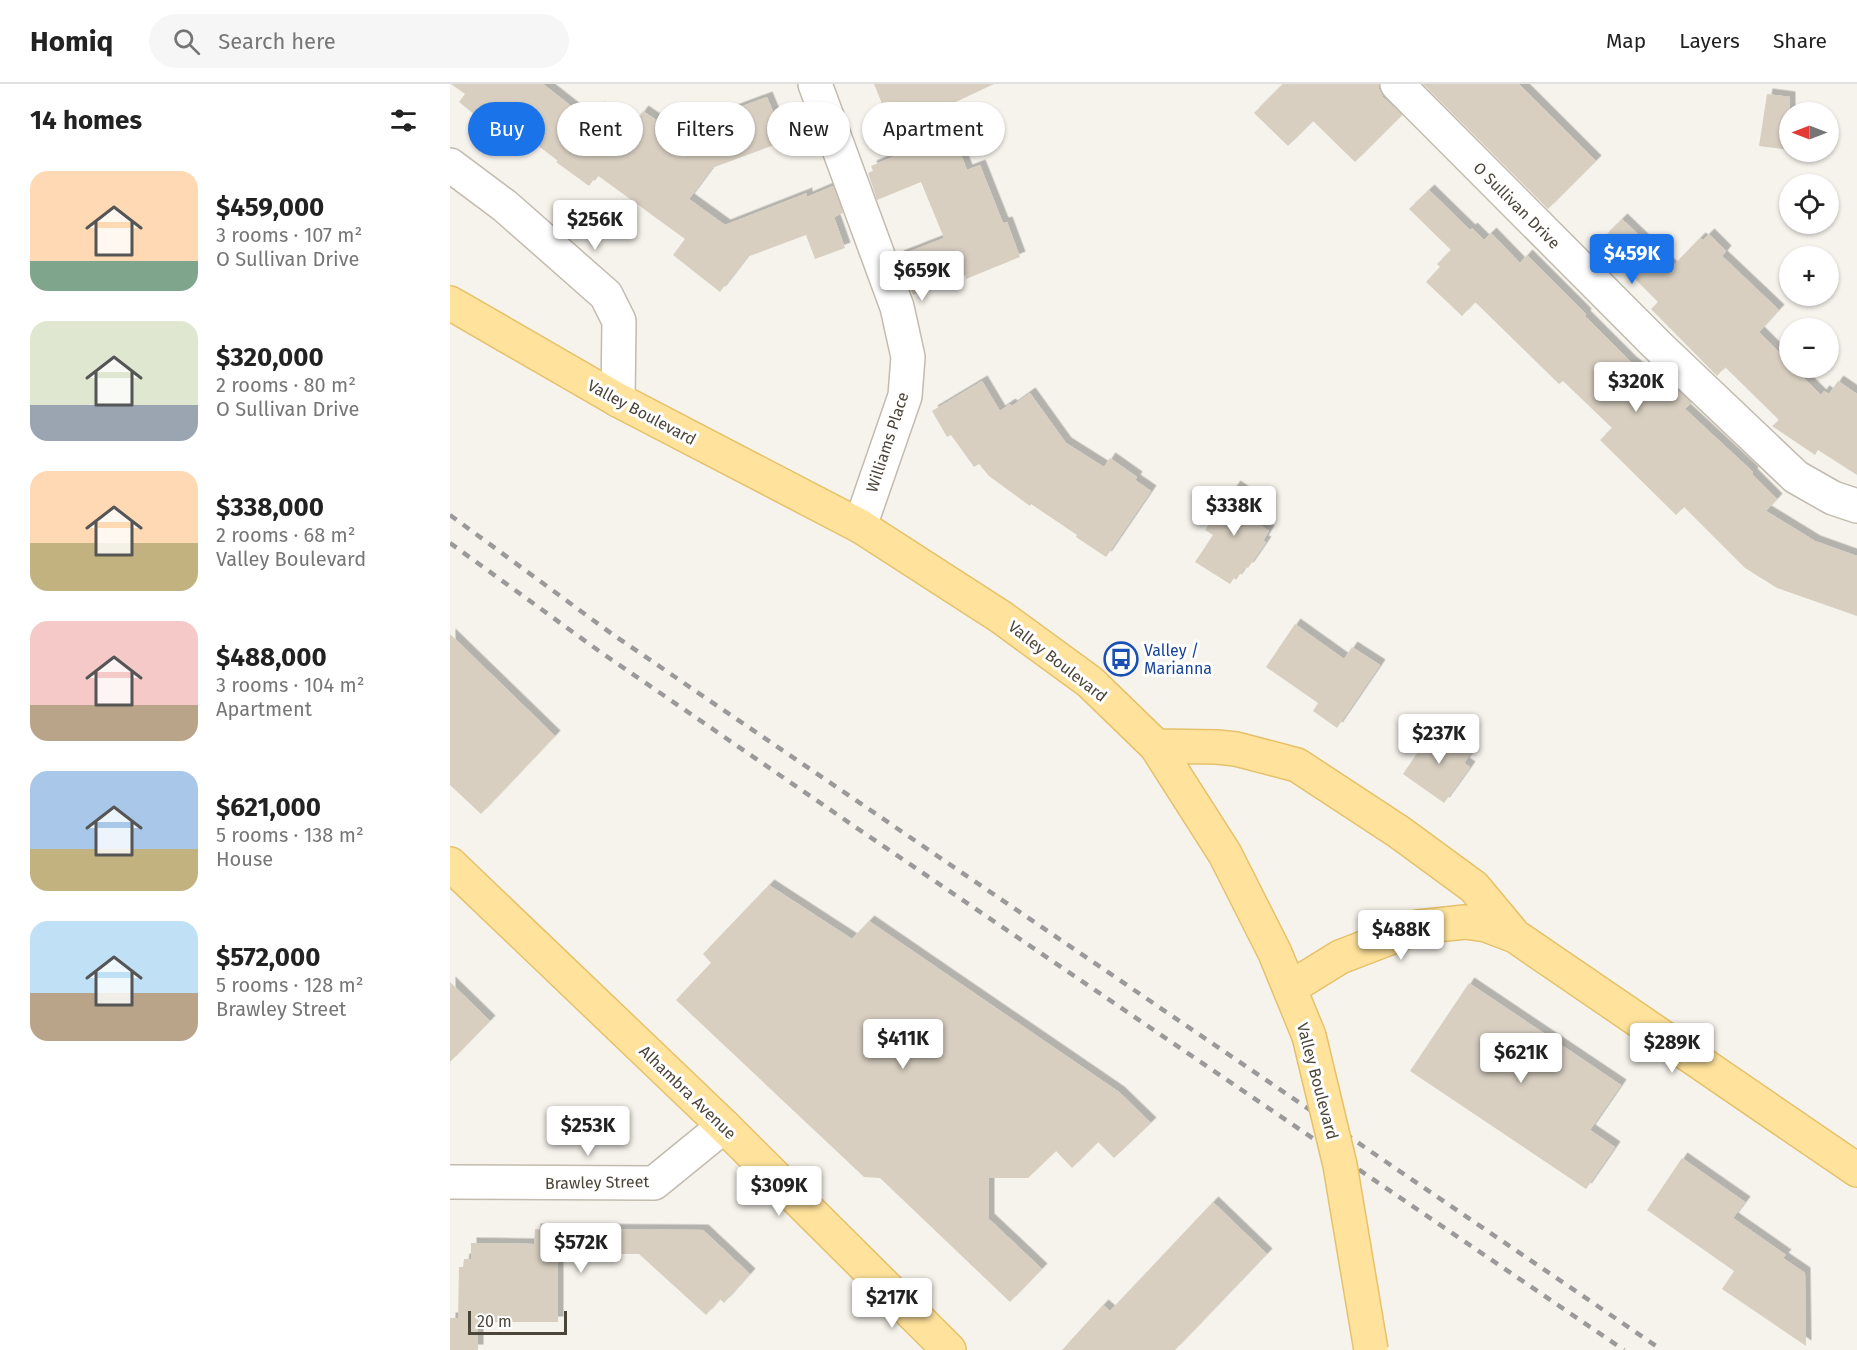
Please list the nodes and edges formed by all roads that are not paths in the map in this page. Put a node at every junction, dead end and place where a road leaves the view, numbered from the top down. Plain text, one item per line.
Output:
1 (815, 84) edge
2 (1397, 84) edge
3 (450, 165) edge
4 (450, 303) edge
5 (618, 400) junction
6 (1857, 506) edge
7 (860, 526) junction
8 (1156, 746) junction
9 (450, 864) edge
10 (1515, 936) junction
11 (1290, 988) junction
12 (724, 1126) junction
13 (1857, 1170) edge
14 (450, 1182) edge
15 (949, 1350) edge
16 (1371, 1350) edge

1 - 7 street, Williams Place
2 - 6 street, O Sullivan Drive
3 - 5 street
4 - 5 main road, Valley Boulevard
5 - 7 main road, Valley Boulevard
7 - 8 main road, Valley Boulevard
8 - 10 main road
8 - 11 main road, Valley Boulevard
9 - 12 main road, Alhambra Avenue
10 - 11 main road
10 - 13 main road
11 - 16 main road, Valley Boulevard, bridge
12 - 14 street, Brawley Street
12 - 15 main road, Alhambra Avenue

